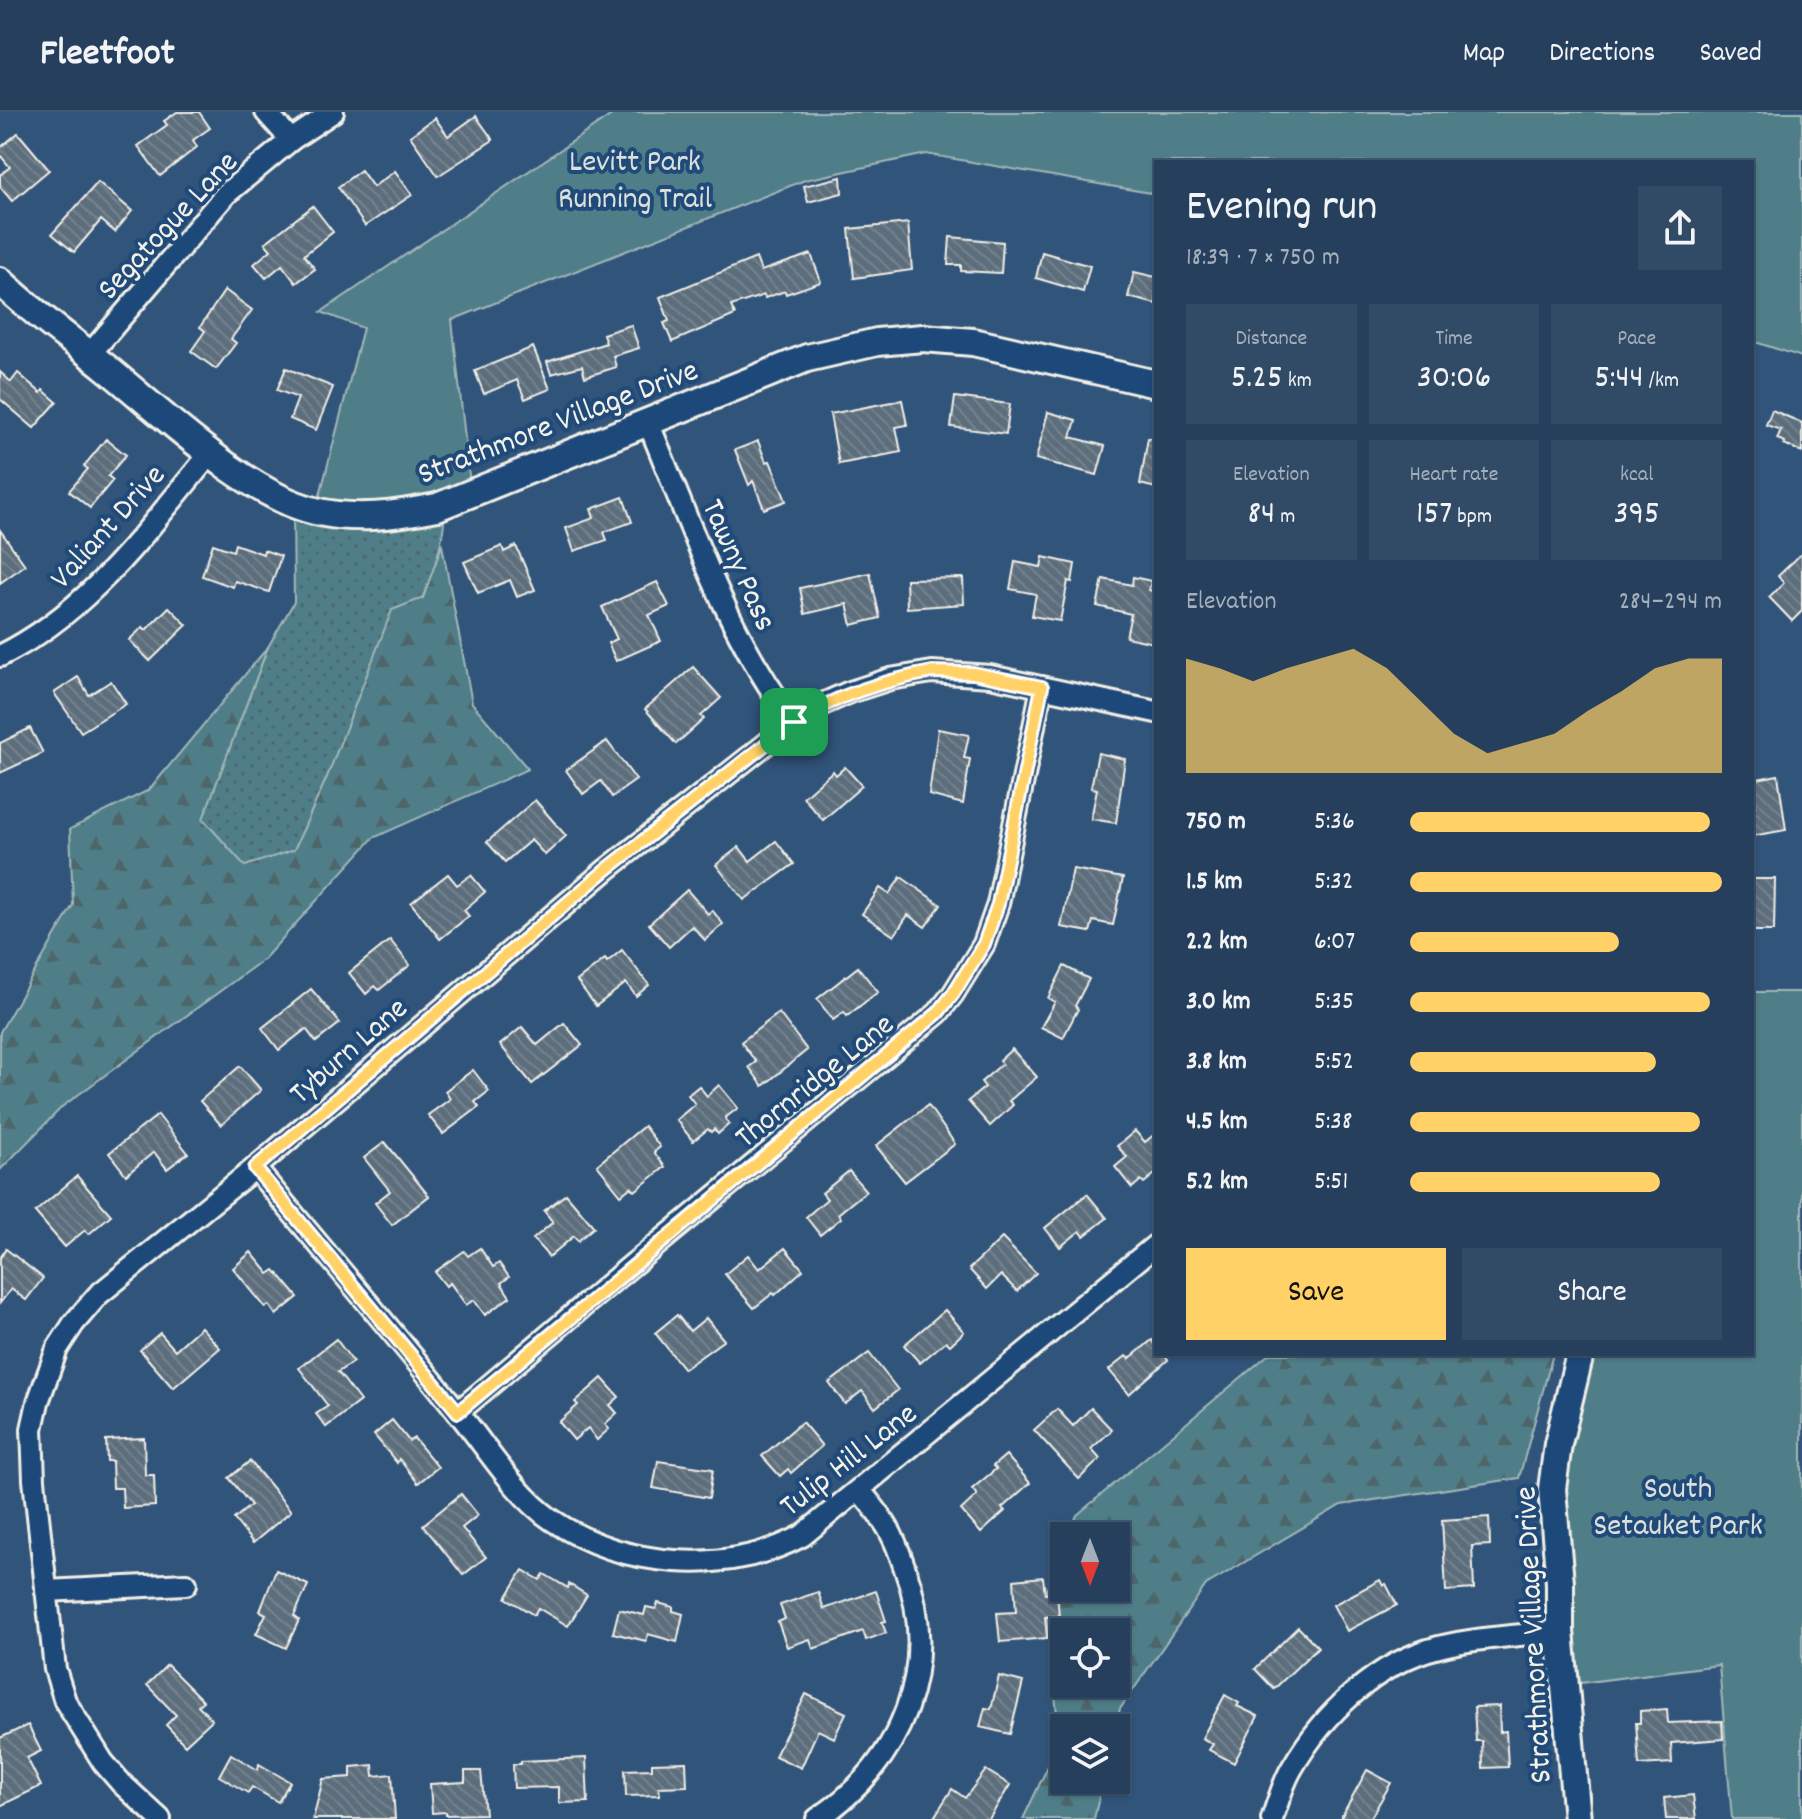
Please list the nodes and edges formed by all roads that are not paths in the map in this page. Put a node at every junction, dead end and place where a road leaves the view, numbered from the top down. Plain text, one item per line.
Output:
1 (266, 112) edge
2 (333, 112) edge
3 (291, 140) junction
4 (0, 281) edge
5 (90, 354) junction
6 (1154, 384) edge
7 (648, 422) junction
8 (210, 454) junction
9 (0, 656) edge
10 (1042, 687) junction
11 (1154, 712) edge
12 (794, 722) junction
13 (255, 1168) junction
14 (1154, 1247) edge
15 (1580, 1356) edge
16 (458, 1412) junction
17 (859, 1490) junction
18 (186, 1584) dead end
19 (46, 1591) junction
20 (1560, 1631) junction
21 (160, 1819) edge
22 (817, 1819) edge
23 (1272, 1819) edge
24 (1577, 1819) edge

1 - 3 street
2 - 3 street, Segatogue Lane
3 - 5 street, Segatogue Lane
4 - 5 street, Strathmore Village Drive
5 - 8 street, Strathmore Village Drive
6 - 7 street, Strathmore Village Drive
7 - 8 street, Strathmore Village Drive
7 - 12 street, Tawny Pass
8 - 9 street, Valiant Drive
10 - 11 street, Tyburn Lane
10 - 12 street, Tyburn Lane
10 - 16 street, Thornridge Lane
12 - 13 street, Tyburn Lane
13 - 16 street, Tulip Hill Lane
13 - 19 street, Tyburn Lane
14 - 17 street, Tulip Hill Lane
15 - 20 street, Strathmore Village Drive
16 - 17 street, Tulip Hill Lane
17 - 22 street
18 - 19 street
19 - 21 street, Tyburn Lane
20 - 23 street
20 - 24 street, Strathmore Village Drive

